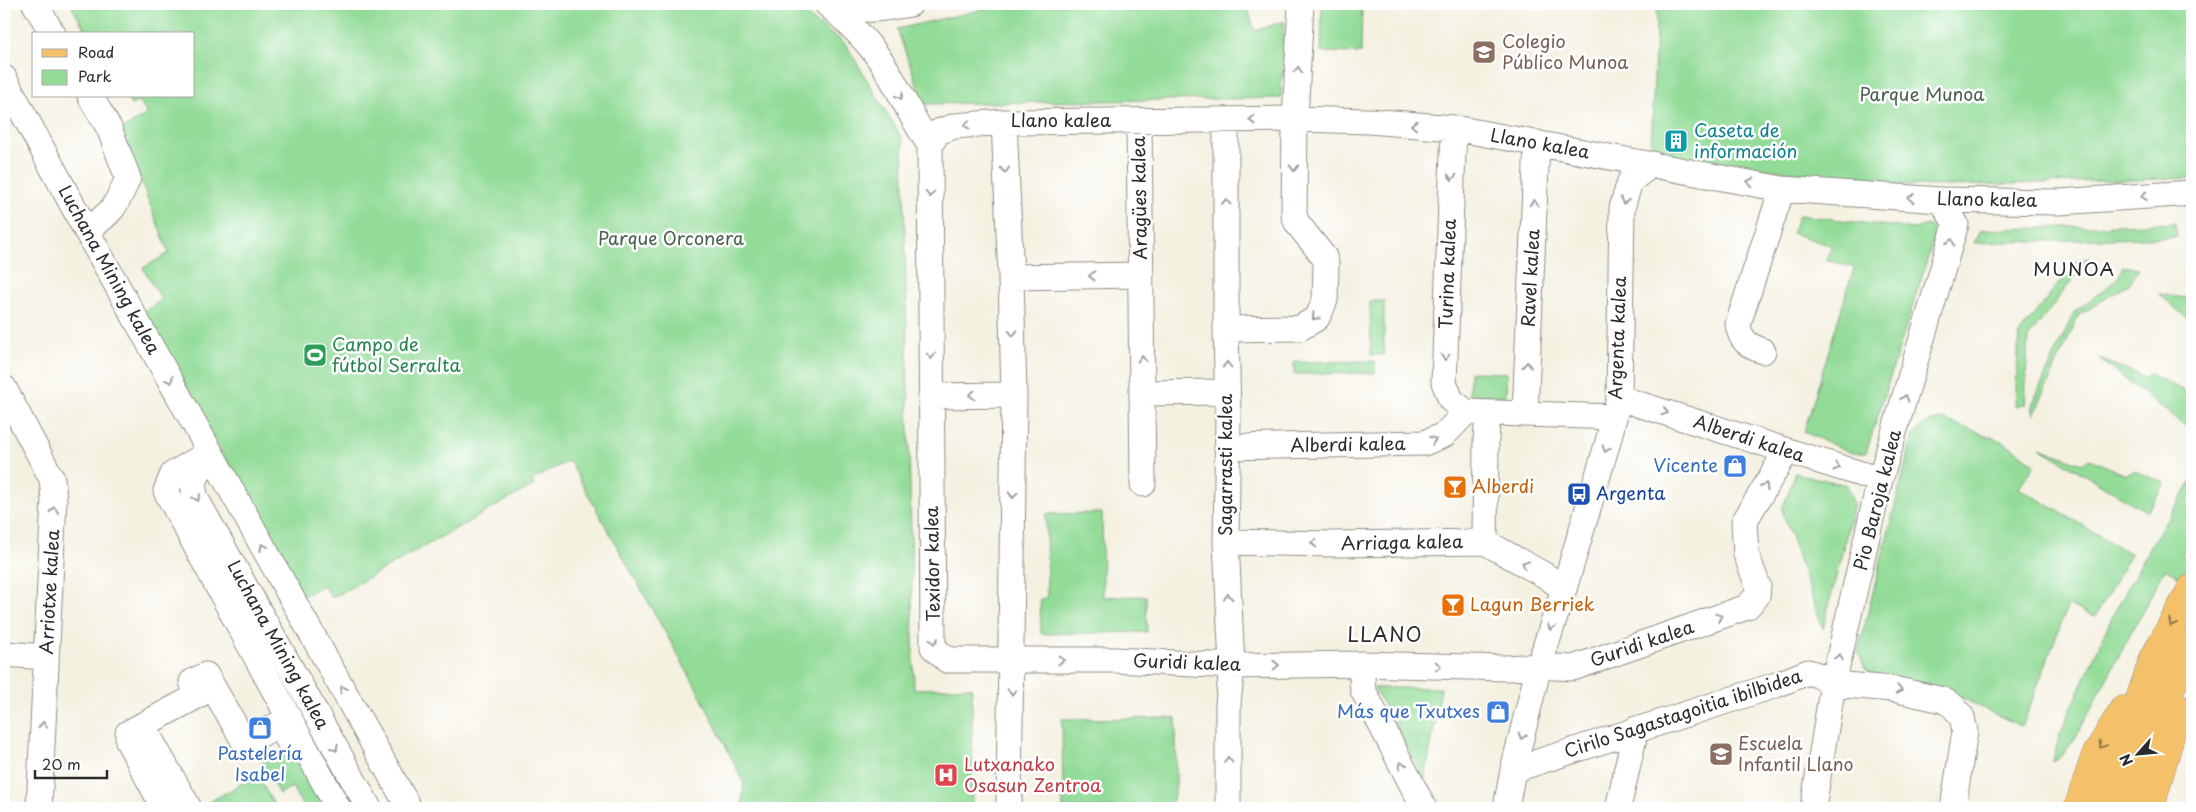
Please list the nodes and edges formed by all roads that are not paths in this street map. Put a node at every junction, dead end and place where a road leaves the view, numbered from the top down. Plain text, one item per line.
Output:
1 (35, 4) edge
2 (829, 4) edge
3 (1301, 4) edge
4 (902, 5) edge
5 (52, 32) edge
6 (882, 63) junction
7 (4, 78) edge
8 (91, 98) edge
9 (1295, 119) junction
10 (1226, 120) junction
11 (1139, 121) junction
12 (1004, 122) junction
13 (1454, 128) junction
14 (1537, 143) junction
15 (930, 145) junction
16 (1652, 164) junction
17 (1782, 189) junction
18 (2192, 193) edge
19 (1941, 200) junction
20 (86, 230) junction
21 (1141, 275) junction
22 (1012, 277) junction
23 (1226, 329) junction
24 (1763, 351) dead end
25 (4, 388) edge
26 (1227, 392) junction
27 (1142, 393) junction
28 (1014, 395) junction
29 (931, 396) junction
30 (1616, 407) junction
31 (1477, 413) junction
32 (1525, 414) junction
33 (1227, 447) junction
34 (1786, 452) junction
35 (208, 460) junction
36 (1880, 480) junction
37 (1143, 484) dead end
38 (1226, 542) junction
39 (1485, 542) junction
40 (2192, 588) edge
41 (1564, 589) junction
42 (2192, 644) edge
43 (4, 654) edge
44 (46, 657) junction
45 (2154, 658) junction
46 (2192, 659) edge
47 (1012, 660) junction
48 (1361, 664) junction
49 (1232, 666) junction
50 (1539, 666) junction
51 (1506, 668) junction
52 (1833, 684) junction
53 (1531, 704) junction
54 (143, 726) junction
55 (1636, 729) junction
56 (1513, 770) junction
57 (39, 808) edge
58 (164, 808) edge
59 (189, 808) edge
60 (325, 808) edge
61 (338, 808) edge
62 (369, 808) edge
63 (409, 808) edge
64 (1009, 808) edge
65 (1228, 808) edge
66 (1424, 808) edge
67 (1506, 808) edge
68 (1618, 808) edge
69 (1813, 808) edge
70 (1952, 808) edge
71 (2078, 808) edge
72 (2102, 808) edge
73 (2125, 808) edge
74 (2150, 808) edge

1 - 5 street
2 - 4 street
2 - 6 street
9 -> 3 street
4 - 6 street
6 -> 15 street
7 - 20 street, Luchana Mining kalea
8 - 20 street
9 -> 10 street, Llano kalea
13 -> 9 street, Llano kalea
9 -> 23 street
10 - 11 street, Llano kalea
23 -> 10 street, Sagarrasti kalea
11 - 12 street, Llano kalea
11 - 21 street, Aragües kalea
12 -> 15 street, Llano kalea
12 -> 22 street
13 - 14 street, Llano kalea
13 -> 31 street, Turina kalea
14 - 16 street, Llano kalea
32 -> 14 street, Ravel kalea
15 -> 29 street, Texidor kalea
17 -> 16 street, Llano kalea
16 -> 30 street, Argenta kalea
19 -> 17 street, Llano kalea
17 - 24 street
18 -> 19 street, Llano kalea
36 -> 19 street, Pio Baroja kalea
20 -> 35 street, Luchana Mining kalea
21 -> 22 street, Aragües kalea
27 -> 21 street, Aragües kalea
22 -> 28 street
26 -> 23 street, Sagarrasti kalea
44 -> 25 street, Arriotxe kalea
26 - 27 street
26 - 33 street, Sagarrasti kalea
27 - 37 street, Aragües kalea
28 -> 29 street
28 -> 47 street
29 -> 47 street, Texidor kalea
30 - 32 street, Alberdi kalea
30 -> 34 street, Alberdi kalea
30 -> 41 street, Argenta kalea
31 - 32 street, Alberdi kalea
33 -> 31 street, Alberdi kalea
31 - 39 street
33 - 38 street, Sagarrasti kalea
34 -> 36 street, Alberdi kalea
50 -> 34 street, Guridi kalea
35 - 61 street
35 -> 62 street, Luchana Mining kalea
63 -> 35 street, Luchana Mining kalea
52 -> 36 street, Pio Baroja kalea
39 -> 38 street, Arriaga kalea
49 -> 38 street, Sagarrasti kalea
41 -> 39 street, Arriaga kalea
40 -> 45 main road
41 -> 50 street, Argenta kalea
42 - 73 main road
43 - 44 street
57 -> 44 street, Arriotxe kalea
45 -> 71 main road
45 - 72 main road
46 - 74 main road
47 -> 49 street, Guridi kalea
47 -> 64 street
49 -> 48 street, Guridi kalea
48 -> 51 street, Guridi kalea
66 -> 48 street
65 -> 49 street, Sagarrasti kalea
50 - 51 street, Guridi kalea
50 - 53 street, Argenta kalea
51 - 53 street
52 - 55 street, Cirilo Sagastagoitia ibilbidea
52 - 69 street, Pio Baroja kalea
52 -> 70 street, Cirilo Sagastagoitia ibilbidea
53 -> 56 street, Argenta kalea
54 - 58 street
54 - 59 street
54 - 60 street
55 - 56 street, Cirilo Sagastagoitia ibilbidea
55 - 68 street
56 - 67 street, Argenta kalea

